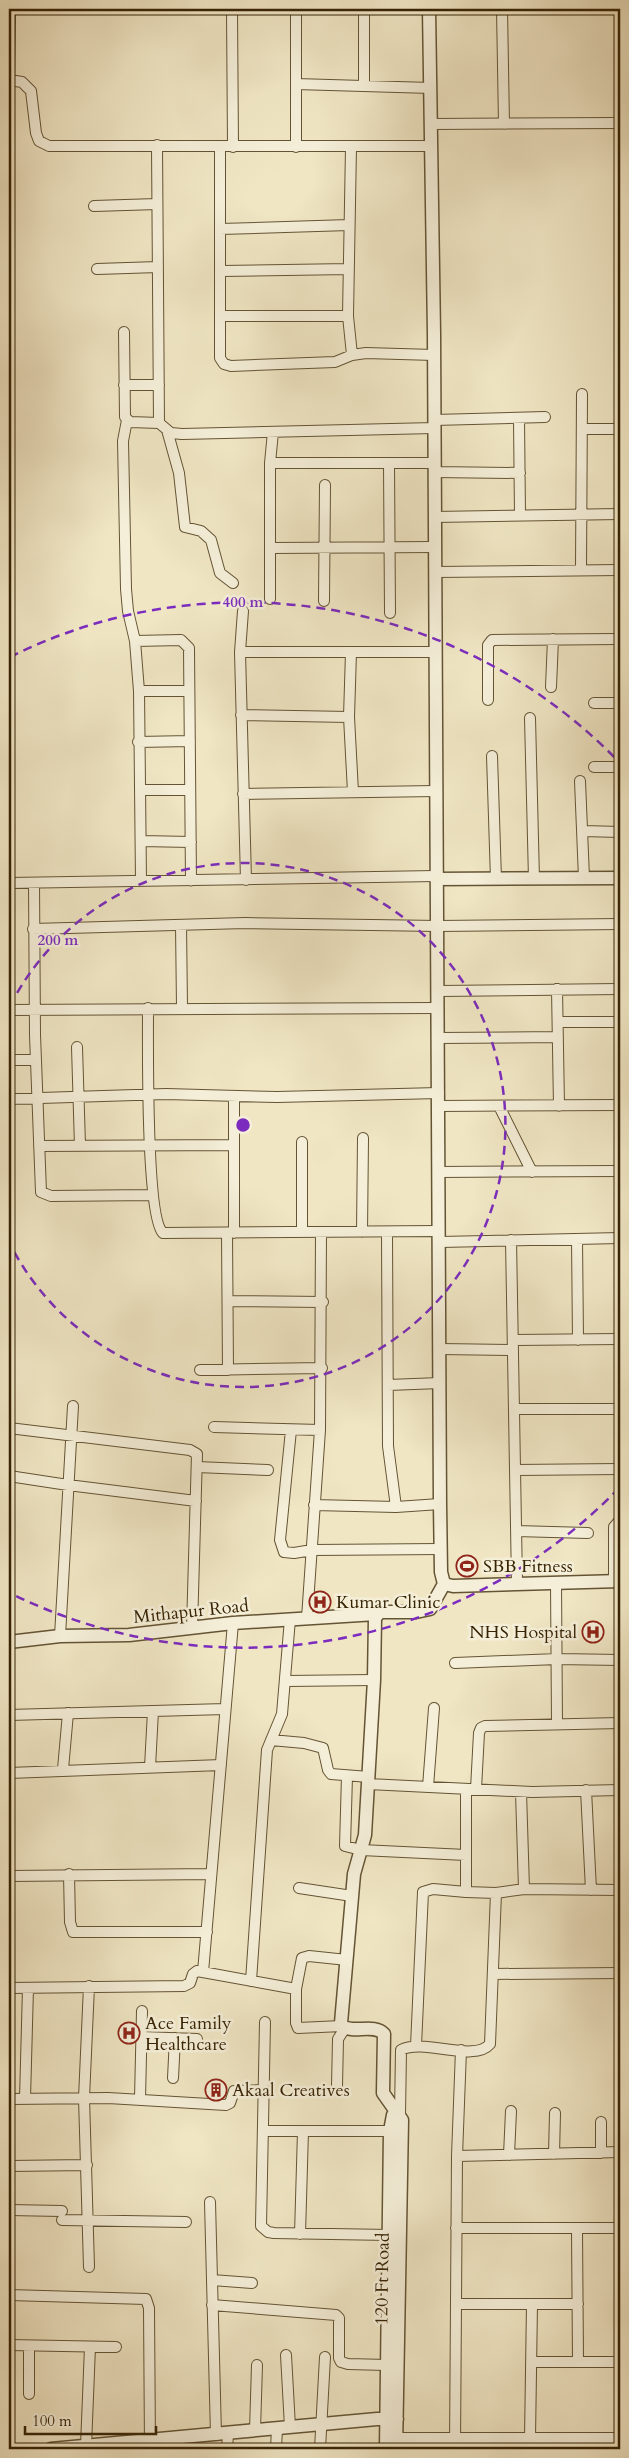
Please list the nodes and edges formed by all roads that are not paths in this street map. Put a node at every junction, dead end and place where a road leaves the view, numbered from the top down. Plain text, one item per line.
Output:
1 (10, 9) edge
2 (232, 9) edge
3 (296, 9) edge
4 (364, 9) edge
5 (429, 9) edge
6 (502, 9) edge
7 (9, 80) edge
8 (296, 84) junction
9 (364, 85) junction
10 (431, 88) junction
11 (620, 123) edge
12 (431, 124) junction
13 (504, 124) junction
14 (158, 146) junction
15 (431, 146) junction
16 (220, 147) junction
17 (233, 147) junction
18 (296, 147) junction
19 (351, 147) junction
20 (157, 204) junction
21 (94, 206) dead end
22 (349, 225) junction
23 (220, 229) junction
24 (158, 268) junction
25 (97, 269) dead end
26 (349, 269) junction
27 (221, 271) junction
28 (221, 316) junction
29 (348, 316) junction
30 (124, 332) dead end
31 (434, 354) junction
32 (352, 355) junction
33 (124, 385) junction
34 (159, 385) junction
35 (582, 394) dead end
36 (519, 418) junction
37 (545, 418) dead end
38 (127, 420) junction
39 (434, 424) junction
40 (163, 427) junction
41 (582, 429) junction
42 (620, 429) edge
43 (273, 432) junction
44 (270, 463) junction
45 (390, 463) junction
46 (434, 468) junction
47 (520, 472) junction
48 (325, 485) dead end
49 (582, 514) junction
50 (620, 514) edge
51 (520, 515) junction
52 (434, 517) junction
53 (390, 547) junction
54 (435, 547) junction
55 (271, 548) junction
56 (325, 548) junction
57 (581, 570) junction
58 (620, 570) edge
59 (435, 572) junction
60 (233, 584) dead end
61 (270, 599) dead end
62 (324, 600) dead end
63 (243, 611) dead end
64 (390, 613) dead end
65 (553, 639) junction
66 (620, 639) edge
67 (135, 641) junction
68 (240, 652) junction
69 (351, 652) junction
70 (435, 652) junction
71 (550, 687) dead end
72 (139, 691) junction
73 (189, 691) junction
74 (488, 700) dead end
75 (594, 703) dead end
76 (620, 703) edge
77 (241, 714) junction
78 (349, 716) junction
79 (530, 718) dead end
80 (190, 741) junction
81 (138, 742) junction
82 (492, 756) dead end
83 (594, 767) dead end
84 (620, 767) edge
85 (580, 781) dead end
86 (140, 790) junction
87 (190, 790) junction
88 (436, 791) junction
89 (353, 792) junction
90 (243, 794) junction
91 (583, 831) junction
92 (620, 832) edge
93 (141, 841) junction
94 (191, 842) junction
95 (436, 877) junction
96 (584, 878) junction
97 (620, 878) edge
98 (496, 879) junction
99 (534, 879) junction
100 (191, 880) junction
101 (246, 880) junction
102 (141, 881) junction
103 (9, 883) edge
104 (34, 883) junction
105 (620, 924) edge
106 (181, 925) junction
107 (438, 926) junction
108 (33, 929) junction
109 (557, 989) junction
110 (620, 989) edge
111 (438, 991) junction
112 (148, 1008) junction
113 (182, 1008) junction
114 (438, 1008) junction
115 (35, 1009) junction
116 (9, 1010) edge
117 (558, 1022) junction
118 (620, 1022) edge
119 (558, 1037) junction
120 (438, 1038) junction
121 (77, 1047) dead end
122 (9, 1060) edge
123 (36, 1060) junction
124 (439, 1093) junction
125 (148, 1094) junction
126 (78, 1096) junction
127 (234, 1096) junction
128 (38, 1098) junction
129 (9, 1099) edge
130 (620, 1105) edge
131 (439, 1106) junction
132 (499, 1106) junction
133 (559, 1106) junction
134 (363, 1138) dead end
135 (302, 1142) dead end
136 (234, 1144) junction
137 (151, 1145) junction
138 (39, 1146) junction
139 (80, 1146) junction
140 (620, 1171) edge
141 (439, 1172) junction
142 (532, 1172) junction
143 (153, 1195) junction
144 (302, 1232) junction
145 (362, 1232) junction
146 (387, 1232) junction
147 (230, 1233) junction
148 (321, 1233) junction
149 (439, 1237) junction
150 (620, 1238) edge
151 (577, 1239) junction
152 (511, 1240) junction
153 (229, 1300) junction
154 (323, 1302) junction
155 (620, 1339) edge
156 (578, 1340) junction
157 (513, 1345) junction
158 (440, 1349) junction
159 (322, 1368) junction
160 (200, 1370) dead end
161 (228, 1370) junction
162 (440, 1383) junction
163 (388, 1385) junction
164 (73, 1406) dead end
165 (514, 1409) junction
166 (620, 1409) edge
167 (214, 1427) dead end
168 (9, 1428) edge
169 (290, 1430) junction
170 (320, 1430) junction
171 (72, 1436) junction
172 (197, 1467) junction
173 (620, 1469) edge
174 (268, 1470) dead end
175 (515, 1470) junction
176 (9, 1476) edge
177 (68, 1486) junction
178 (196, 1501) junction
179 (440, 1504) junction
180 (314, 1505) junction
181 (396, 1507) junction
182 (620, 1520) edge
183 (516, 1531) junction
184 (588, 1533) dead end
185 (441, 1549) junction
186 (312, 1550) junction
187 (617, 1581) edge
188 (556, 1582) junction
189 (517, 1583) junction
190 (444, 1584) junction
191 (376, 1614) junction
192 (307, 1618) junction
193 (290, 1619) junction
194 (233, 1623) junction
195 (192, 1628) junction
196 (60, 1636) junction
197 (9, 1642) edge
198 (557, 1659) junction
199 (620, 1660) edge
200 (455, 1663) dead end
201 (374, 1680) junction
202 (286, 1681) junction
203 (434, 1708) dead end
204 (225, 1709) junction
205 (153, 1711) junction
206 (68, 1713) junction
207 (9, 1715) edge
208 (620, 1723) edge
209 (557, 1724) junction
210 (271, 1740) junction
211 (221, 1764) junction
212 (150, 1766) junction
213 (63, 1769) junction
214 (9, 1773) edge
215 (347, 1776) junction
216 (369, 1780) junction
217 (428, 1787) junction
218 (471, 1789) junction
219 (586, 1790) junction
220 (620, 1790) edge
221 (521, 1792) junction
222 (362, 1850) junction
223 (466, 1855) junction
224 (69, 1874) junction
225 (211, 1874) junction
226 (9, 1876) edge
227 (299, 1888) dead end
228 (524, 1889) junction
229 (591, 1890) junction
230 (620, 1890) edge
231 (466, 1892) junction
232 (496, 1893) junction
233 (352, 1896) junction
234 (207, 1932) junction
235 (346, 1960) junction
236 (203, 1972) junction
237 (620, 1973) edge
238 (493, 1974) junction
239 (252, 1981) junction
240 (89, 1986) junction
241 (9, 1988) edge
242 (28, 1988) junction
243 (296, 1989) junction
244 (142, 2011) dead end
245 (265, 2022) dead end
246 (343, 2027) junction
247 (141, 2037) junction
248 (175, 2038) junction
249 (197, 2039) dead end
250 (416, 2046) junction
251 (461, 2050) junction
252 (173, 2078) dead end
253 (337, 2086) dead end
254 (264, 2090) junction
255 (84, 2098) junction
256 (9, 2099) edge
257 (140, 2099) junction
258 (25, 2100) junction
259 (511, 2111) dead end
260 (398, 2113) junction
261 (555, 2113) dead end
262 (601, 2122) dead end
263 (303, 2130) junction
264 (264, 2131) junction
265 (390, 2131) junction
266 (620, 2152) edge
267 (601, 2153) junction
268 (554, 2154) junction
269 (510, 2155) junction
270 (457, 2156) junction
271 (87, 2165) junction
272 (9, 2166) edge
273 (210, 2202) dead end
274 (9, 2210) edge
275 (88, 2221) junction
276 (186, 2222) dead end
277 (456, 2228) junction
278 (577, 2228) junction
279 (620, 2228) edge
280 (300, 2234) junction
281 (389, 2235) junction
282 (88, 2267) dead end
283 (212, 2280) junction
284 (252, 2283) dead end
285 (9, 2295) edge
286 (456, 2304) junction
287 (532, 2304) junction
288 (578, 2304) junction
289 (212, 2306) junction
290 (9, 2345) edge
291 (29, 2346) junction
292 (90, 2347) junction
293 (116, 2347) dead end
294 (286, 2355) dead end
295 (325, 2357) dead end
296 (532, 2362) junction
297 (578, 2362) junction
298 (620, 2362) edge
299 (257, 2365) dead end
300 (386, 2365) junction
301 (29, 2394) dead end
302 (391, 2419) junction
303 (320, 2425) junction
304 (290, 2427) junction
305 (277, 2428) junction
306 (255, 2430) junction
307 (222, 2434) junction
308 (530, 2438) junction
309 (594, 2438) junction
310 (620, 2438) edge
311 (179, 2444) edge
312 (391, 2444) edge
313 (455, 2444) edge
314 (150, 2445) edge
315 (86, 2446) junction
316 (50, 2449) edge
317 (228, 2449) edge
318 (276, 2449) edge
319 (320, 2449) edge
320 (594, 2449) edge

1 - 7 street
2 - 17 street
3 - 8 street
4 - 9 street
5 - 10 street
6 - 13 street
7 - 14 street
8 - 9 street
8 - 18 street
9 - 10 street
10 - 12 street
11 - 13 street
12 - 13 street
12 - 15 street
14 - 16 street
14 - 20 street
15 - 19 street
15 - 31 street
16 - 17 street
16 - 23 street
17 - 18 street
18 - 19 street
19 - 22 street
20 - 21 street
20 - 24 street
22 - 23 street
22 - 26 street
23 - 27 street
24 - 25 street
24 - 34 street
26 - 27 street
26 - 29 street
27 - 28 street
28 - 29 street
28 - 32 street
29 - 32 street
30 - 33 street
31 - 32 street
31 - 39 street
33 - 34 street
33 - 38 street
34 - 40 street
35 - 41 street
36 - 37 street
36 - 39 street
36 - 47 street
38 - 40 street
38 - 67 street
39 - 43 street
39 - 46 street
40 - 43 street
40 - 60 street
41 - 42 street
41 - 49 street
43 - 44 street
44 - 45 street
44 - 55 street
45 - 46 street
45 - 53 street
46 - 47 street
46 - 52 street
47 - 51 street
48 - 56 street
49 - 50 street
49 - 51 street
49 - 57 street
51 - 52 street
52 - 54 street
53 - 54 street
53 - 56 street
53 - 64 street
54 - 59 street
55 - 56 street
55 - 61 street
56 - 62 street
57 - 58 street
57 - 59 street
59 - 70 street
63 - 68 street
65 - 66 street
65 - 71 street
65 - 74 street
67 - 72 street
67 - 73 street
68 - 69 street
68 - 77 street
69 - 70 street
69 - 78 street
70 - 88 street
72 - 73 street
72 - 81 street
73 - 80 street
75 - 76 street
77 - 78 street
77 - 90 street
78 - 89 street
79 - 99 street
80 - 81 street
80 - 87 street
81 - 86 street
82 - 98 street
83 - 84 street
85 - 91 street
86 - 87 street
86 - 93 street
87 - 94 street
88 - 89 street
88 - 95 street
89 - 90 street
90 - 101 street
91 - 92 street
91 - 96 street
93 - 94 street
93 - 102 street
94 - 100 street
95 - 98 street
95 - 101 street
95 - 107 street
96 - 97 street
96 - 99 street
98 - 99 street
100 - 101 street
100 - 102 street
102 - 104 street
103 - 104 street
104 - 108 street
105 - 107 street
106 - 107 street
106 - 108 street
106 - 113 street
107 - 111 street
108 - 115 street
109 - 110 street
109 - 111 street
109 - 117 street
111 - 114 street
112 - 113 street
112 - 115 street
112 - 125 street
113 - 114 street
114 - 120 street
115 - 116 street
115 - 123 street
117 - 118 street
117 - 119 street
119 - 120 street
119 - 133 street
120 - 124 street
121 - 126 street
122 - 123 street
123 - 128 street
124 - 127 street
124 - 131 street
125 - 126 street
125 - 127 street
125 - 137 street
126 - 128 street
126 - 139 street
127 - 136 street
128 - 129 street
128 - 138 street
130 - 133 street
131 - 132 street
131 - 141 street
132 - 133 street
132 - 142 street
134 - 145 street
135 - 144 street
136 - 137 street
136 - 147 street
137 - 139 street
137 - 143 street
138 - 139 street
138 - 143 street
140 - 142 street
141 - 142 street
141 - 149 street
143 - 147 street
144 - 147 street
144 - 148 street
145 - 146 street
145 - 148 street
146 - 149 street
146 - 163 street
147 - 153 street
148 - 154 street
149 - 152 street
149 - 158 street
150 - 151 street
151 - 152 street
151 - 156 street
152 - 157 street
153 - 154 street
153 - 161 street
154 - 159 street
155 - 156 street
156 - 157 street
157 - 158 street
157 - 165 street
158 - 162 street
159 - 161 street
159 - 170 street
160 - 161 street
162 - 163 street
162 - 179 street
163 - 181 street
164 - 171 street
165 - 166 street
165 - 175 street
167 - 169 street
168 - 171 street
169 - 170 street
169 - 186 street
170 - 180 street
171 - 172 street
171 - 177 street
172 - 174 street
172 - 178 street
173 - 175 street
175 - 183 street
176 - 177 street
177 - 178 street
177 - 196 street
178 - 195 street
179 - 181 street
179 - 185 street
180 - 181 street
180 - 186 street
182 - 187 street
183 - 184 street
183 - 189 street
185 - 186 street
185 - 190 street
186 - 192 street
187 - 188 street
188 - 189 street
188 - 198 street
189 - 190 street
190 - 191 street, Mithapur Road
191 - 192 street, Mithapur Road
191 - 201 street
192 - 193 street, Mithapur Road
193 - 194 street, Mithapur Road
193 - 202 street
194 - 195 street, Mithapur Road
194 - 204 street
195 - 196 street, Mithapur Road
196 - 197 street, Mithapur Road
198 - 199 street
198 - 200 street
198 - 209 street
201 - 202 street
201 - 216 street
202 - 210 street
203 - 217 street
204 - 205 street
204 - 211 street
205 - 206 street
205 - 212 street
206 - 207 street
206 - 213 street
208 - 209 street
209 - 218 street
210 - 215 street
210 - 239 street
211 - 212 street
211 - 225 street
212 - 213 street
213 - 214 street
215 - 216 street
215 - 222 street
216 - 217 street
216 - 222 street
217 - 218 street
218 - 221 street
218 - 223 street
219 - 220 street
219 - 221 street
219 - 229 street
221 - 228 street
222 - 223 street
222 - 233 street
223 - 231 street
224 - 225 street
224 - 226 street
224 - 234 street
225 - 234 street
227 - 233 street
228 - 229 street
228 - 232 street
229 - 230 street
231 - 232 street
231 - 250 street
232 - 238 street
233 - 235 street
234 - 236 street
235 - 243 street
235 - 246 street
236 - 239 street
236 - 240 street
237 - 238 street
238 - 251 street
239 - 243 street
240 - 242 street
240 - 255 street
241 - 242 street
242 - 258 street
243 - 246 street
244 - 247 street
245 - 254 street
246 - 253 street
246 - 260 street
247 - 248 street
247 - 257 street
248 - 249 street
248 - 252 street
250 - 251 street
250 - 260 street
251 - 270 street
254 - 257 street
254 - 264 street
255 - 257 street
255 - 258 street
255 - 271 street
256 - 258 street
259 - 269 street
260 - 265 street
260 - 302 street, 120 Ft Road
261 - 268 street
262 - 267 street
263 - 264 street
263 - 265 street
263 - 280 street
264 - 280 street
265 - 281 street
266 - 267 street
267 - 268 street
268 - 269 street
269 - 270 street
270 - 277 street
271 - 272 street
271 - 275 street
273 - 283 street
274 - 275 street
275 - 276 street
275 - 282 street
277 - 278 street
277 - 286 street
278 - 279 street
278 - 288 street
280 - 281 street
281 - 300 street
283 - 284 street
283 - 289 street
285 - 314 street
286 - 287 street
286 - 313 street
287 - 288 street
287 - 296 street
288 - 297 street
289 - 300 street
289 - 307 street
290 - 291 street
291 - 292 street
291 - 301 street
292 - 293 street
292 - 315 street
294 - 304 street
295 - 303 street
296 - 297 street
296 - 308 street
297 - 298 street
299 - 306 street
300 - 302 street
302 - 303 street
302 - 312 street, 120 Ft Road
303 - 304 street
303 - 319 street
304 - 305 street
305 - 306 street
305 - 318 street
306 - 307 street
307 - 311 street
307 - 317 street
308 - 309 street
308 - 313 street
309 - 310 street
309 - 320 street
311 - 314 street
312 - 313 street
314 - 315 street
315 - 316 street

